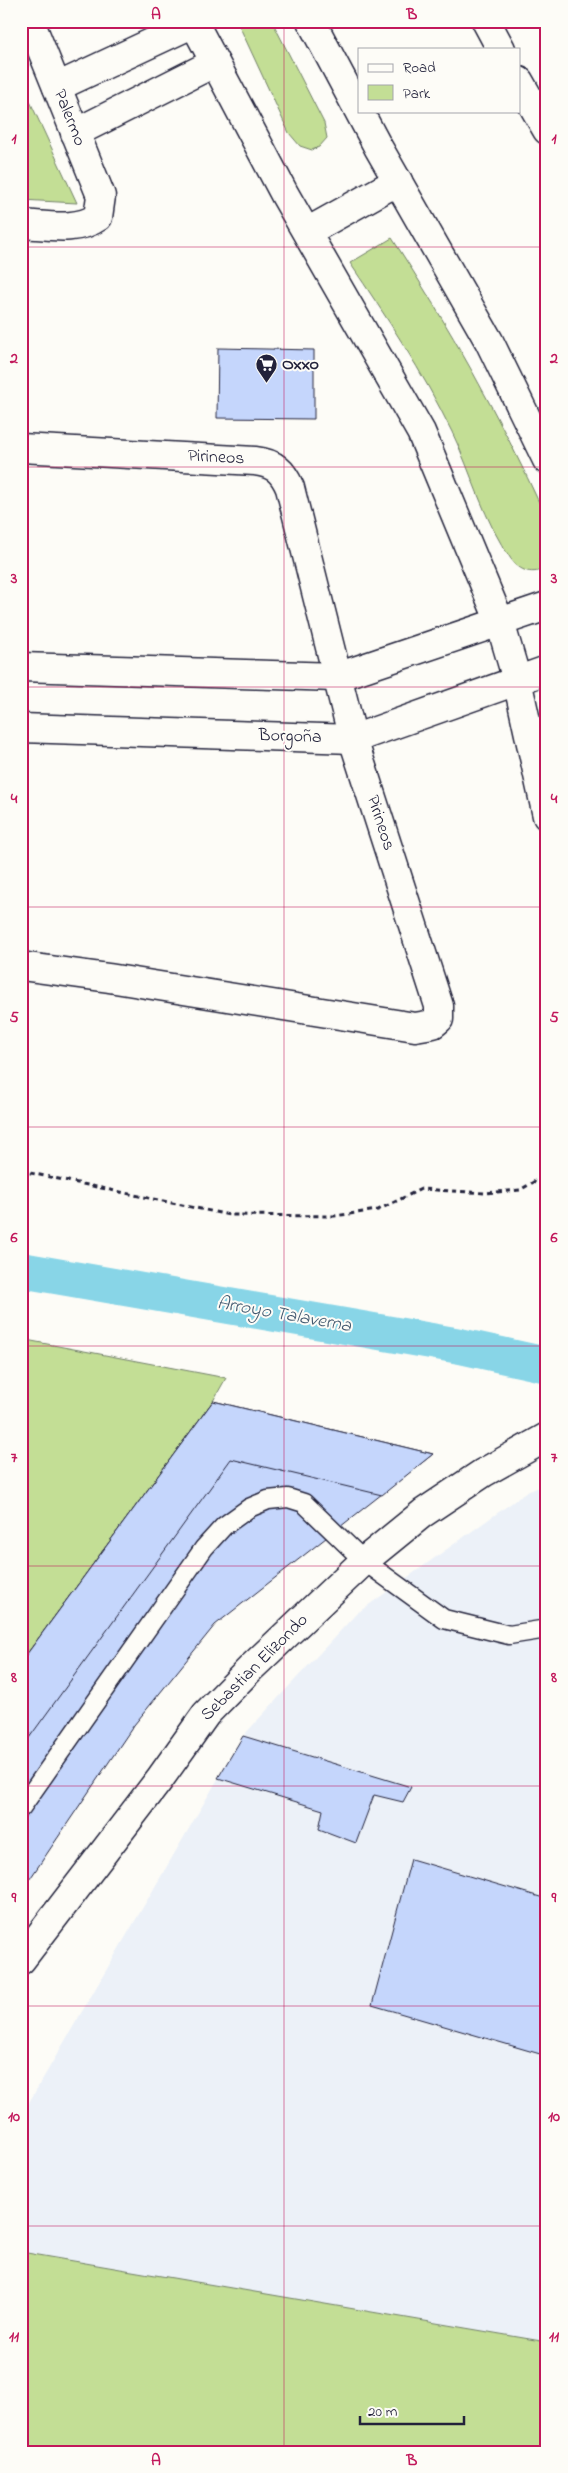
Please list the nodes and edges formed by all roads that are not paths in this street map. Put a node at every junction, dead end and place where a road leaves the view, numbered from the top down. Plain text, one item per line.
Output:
1 (30, 21) edge
2 (486, 21) edge
3 (194, 22) edge
4 (318, 24) edge
5 (500, 48) edge
6 (214, 63) junction
7 (520, 83) edge
8 (57, 87) junction
9 (358, 102) edge
10 (363, 112) edge
11 (547, 130) edge
12 (75, 133) junction
13 (398, 181) junction
14 (21, 224) edge
15 (307, 232) junction
16 (21, 448) edge
17 (547, 460) edge
18 (547, 606) edge
19 (500, 622) junction
20 (21, 667) edge
21 (547, 670) edge
22 (337, 677) junction
23 (517, 680) junction
24 (21, 728) edge
25 (353, 739) junction
26 (547, 816) edge
27 (21, 966) edge
28 (547, 1437) edge
29 (364, 1561) junction
30 (547, 1629) edge
31 (21, 1808) edge
32 (21, 1960) edge

1 - 8 street, Palermo
2 - 5 street
3 - 6 street
3 - 8 street
4 - 9 street
6 - 12 street
6 - 15 street
7 - 11 street
8 - 12 street, Palermo
10 - 13 street
12 - 14 street, Palermo
13 - 15 street
13 - 17 street
15 - 19 street
16 - 22 street, Pirineos
18 - 19 street
19 - 22 street
19 - 23 street
20 - 22 street
21 - 23 street, Borgoña
22 - 25 street, Pirineos
23 - 25 street, Borgoña
23 - 26 street
24 - 25 street, Borgoña
25 - 27 street, Pirineos
28 - 29 street, Sebastian Elizondo
29 - 30 lane
29 - 31 lane
29 - 32 street, Sebastian Elizondo

